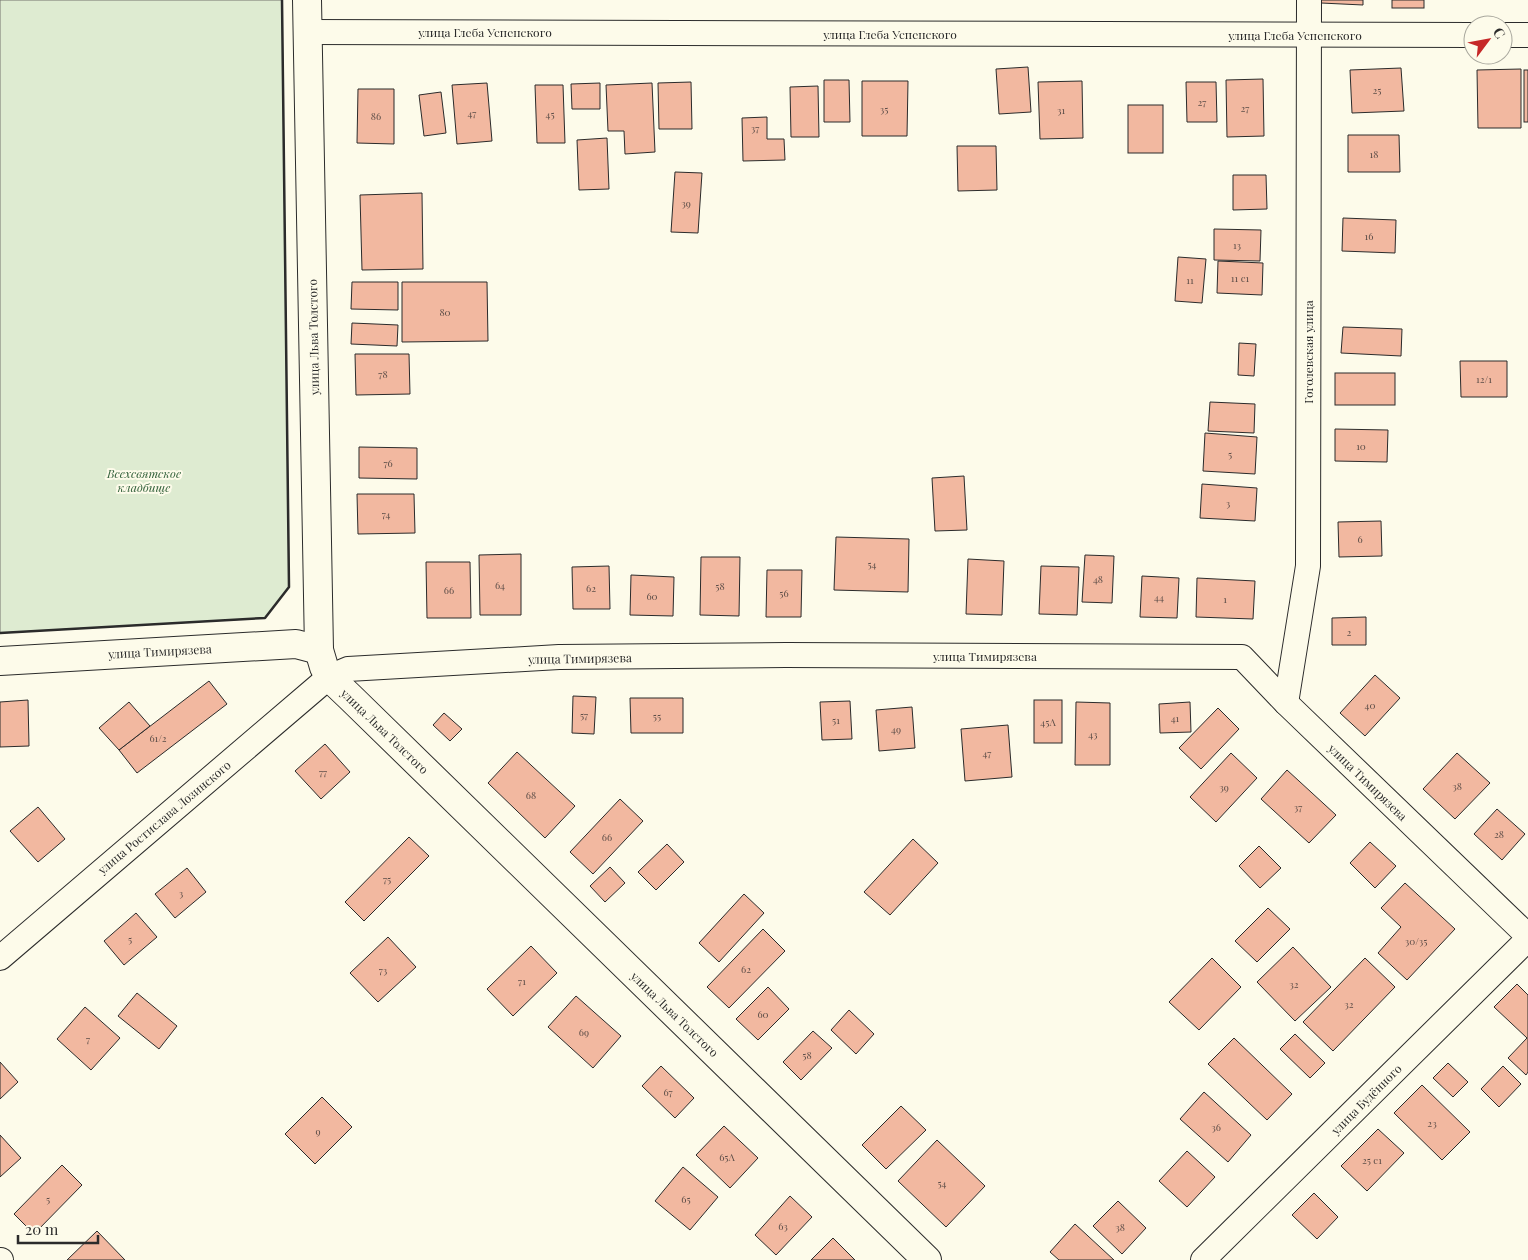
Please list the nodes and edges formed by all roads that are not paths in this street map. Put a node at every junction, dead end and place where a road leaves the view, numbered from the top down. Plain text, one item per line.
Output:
1 (307, 0) edge
2 (1309, 0) edge
3 (307, 32) junction
4 (1308, 35) junction
5 (1463, 35) edge
6 (1513, 35) edge
7 (1528, 35) edge
8 (319, 650) junction
9 (0, 661) edge
10 (329, 677) junction
11 (1286, 703) junction
12 (1528, 938) edge
13 (0, 958) edge
14 (927, 1260) edge
15 (1203, 1260) edge

1 - 3 street, улица Льва Толстого
2 - 4 street, Гоголевская улица
3 - 4 street, улица Глеба Успенского
3 - 8 street, улица Льва Толстого
4 - 5 street, улица Глеба Успенского
4 - 11 street, Гоголевская улица
6 - 7 street
8 - 9 street, улица Тимирязева
8 - 10 street, улица Льва Толстого
10 - 11 street, улица Тимирязева
10 - 13 street, улица Ростислава Лозинского
10 - 14 street, улица Льва Толстого
11 - 12 street, улица Тимирязева
12 - 15 street, улица Будённого

